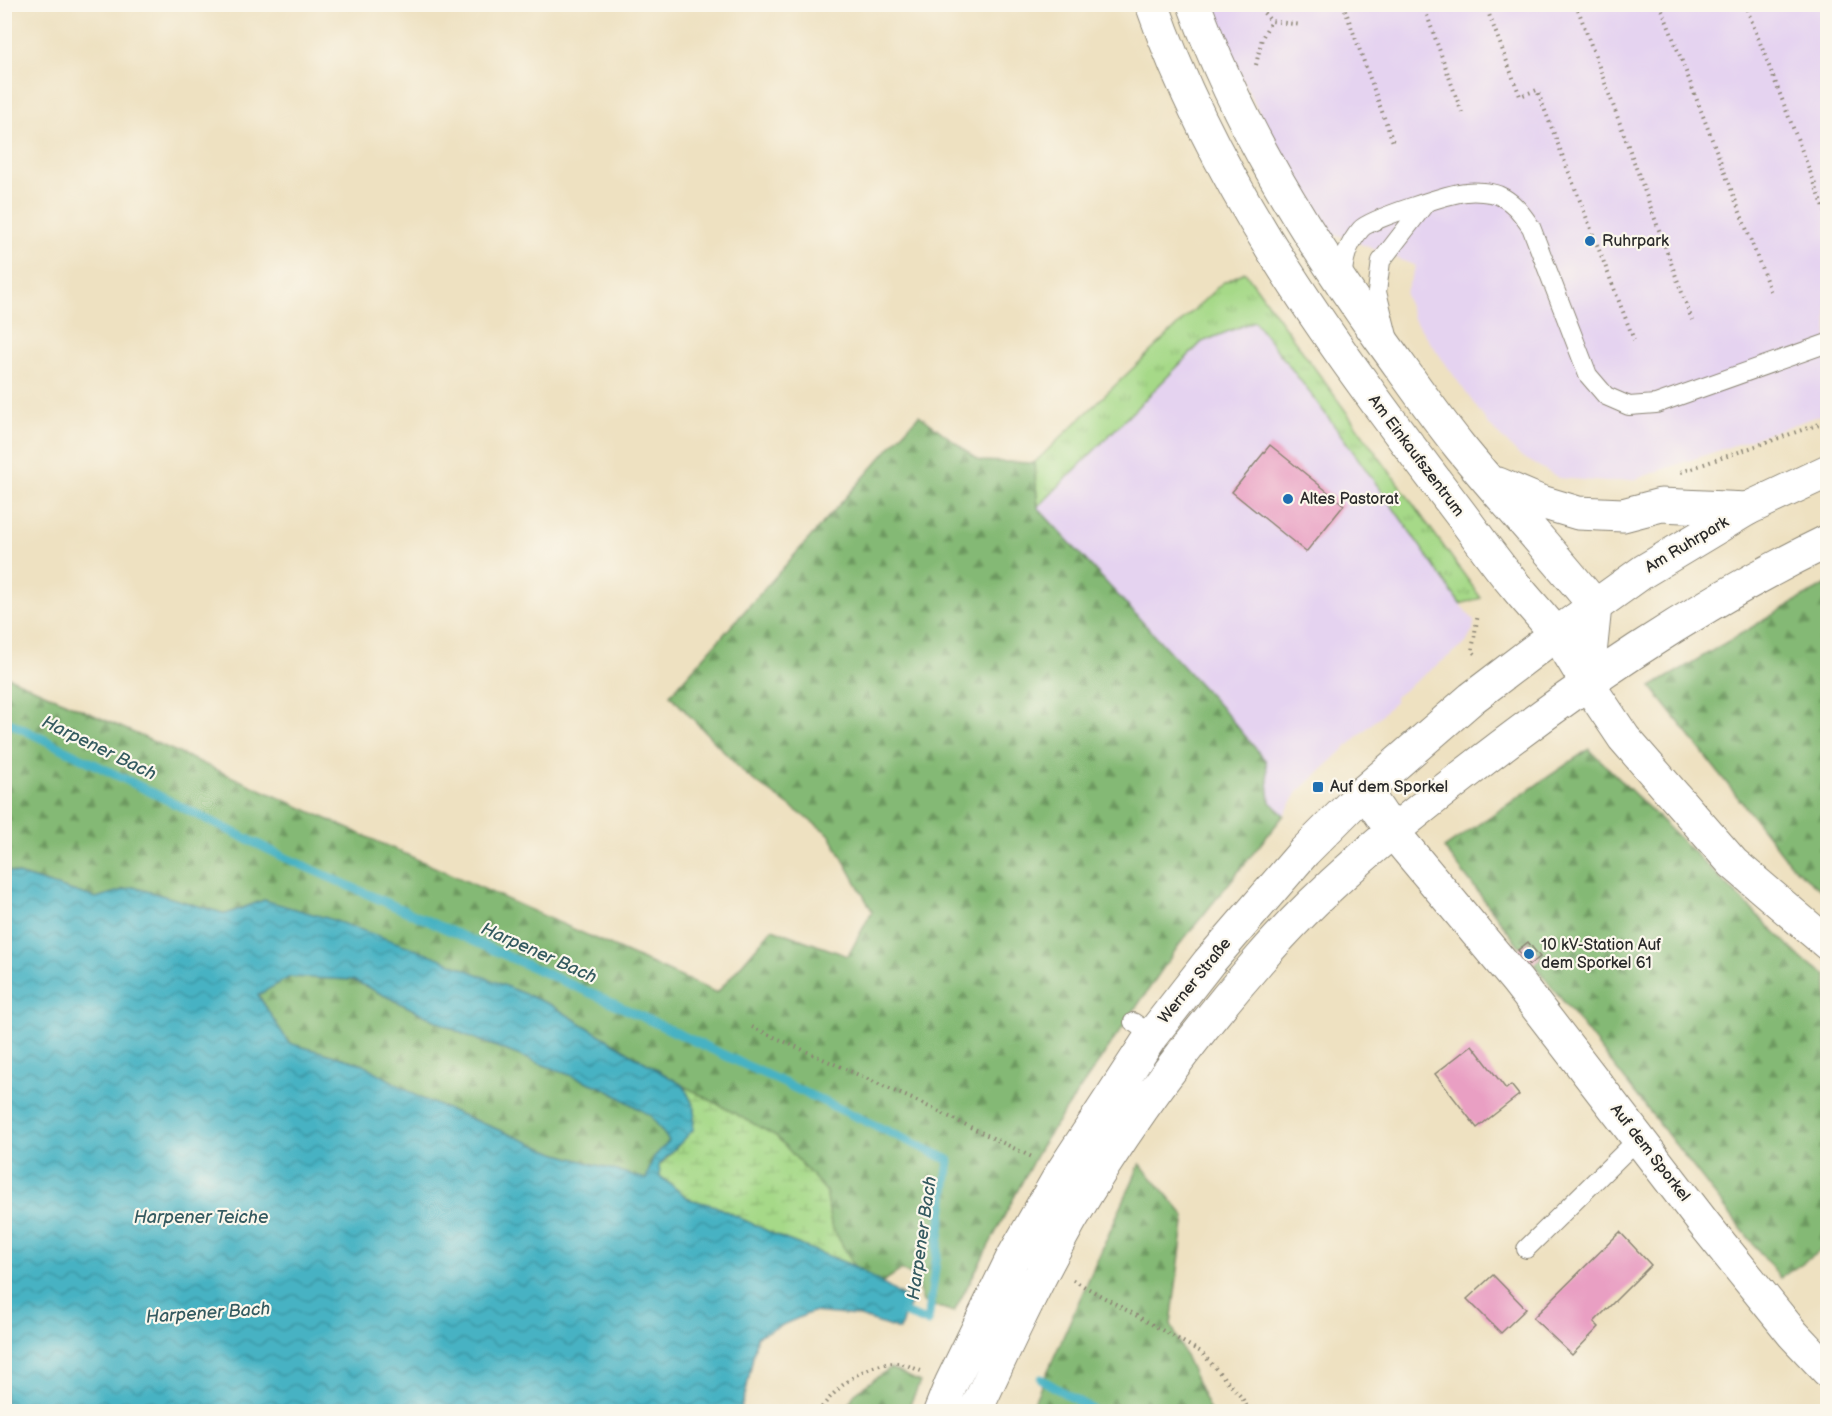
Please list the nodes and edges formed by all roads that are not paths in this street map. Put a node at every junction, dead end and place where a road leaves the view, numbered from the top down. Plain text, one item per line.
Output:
1 (1152, 4) edge
2 (1194, 4) edge
3 (1425, 204) junction
4 (1342, 285) junction
5 (1827, 343) edge
6 (1394, 358) junction
7 (1827, 471) edge
8 (1490, 481) junction
9 (1747, 509) junction
10 (1827, 541) edge
11 (1595, 606) junction
12 (1556, 634) junction
13 (1587, 683) junction
14 (1365, 791) junction
15 (1392, 831) junction
16 (1827, 944) edge
17 (1638, 1139) junction
18 (1526, 1249) dead end
19 (1827, 1371) edge
20 (945, 1398) edge
21 (975, 1412) edge

1 - 12 main road, Am Einkaufszentrum
2 - 4 main road
3 - 4 lane
3 - 5 lane
3 - 6 lane
4 - 6 main road
6 - 8 main road
7 - 9 main road, Am Ruhrpark
8 - 9 main road
8 - 11 main road
9 - 11 main road, Am Ruhrpark
10 - 13 main road
11 - 12 main road, Am Ruhrpark
11 - 13 main road
12 - 13 main road, Am Einkaufszentrum
12 - 14 main road, Werner Straße
13 - 15 main road
13 - 16 main road, Am Einkaufszentrum
14 - 15 main road, Auf dem Sporkel
14 - 20 main road, Werner Straße
15 - 17 main road, Auf dem Sporkel
15 - 21 main road
17 - 18 lane
17 - 19 main road, Auf dem Sporkel

